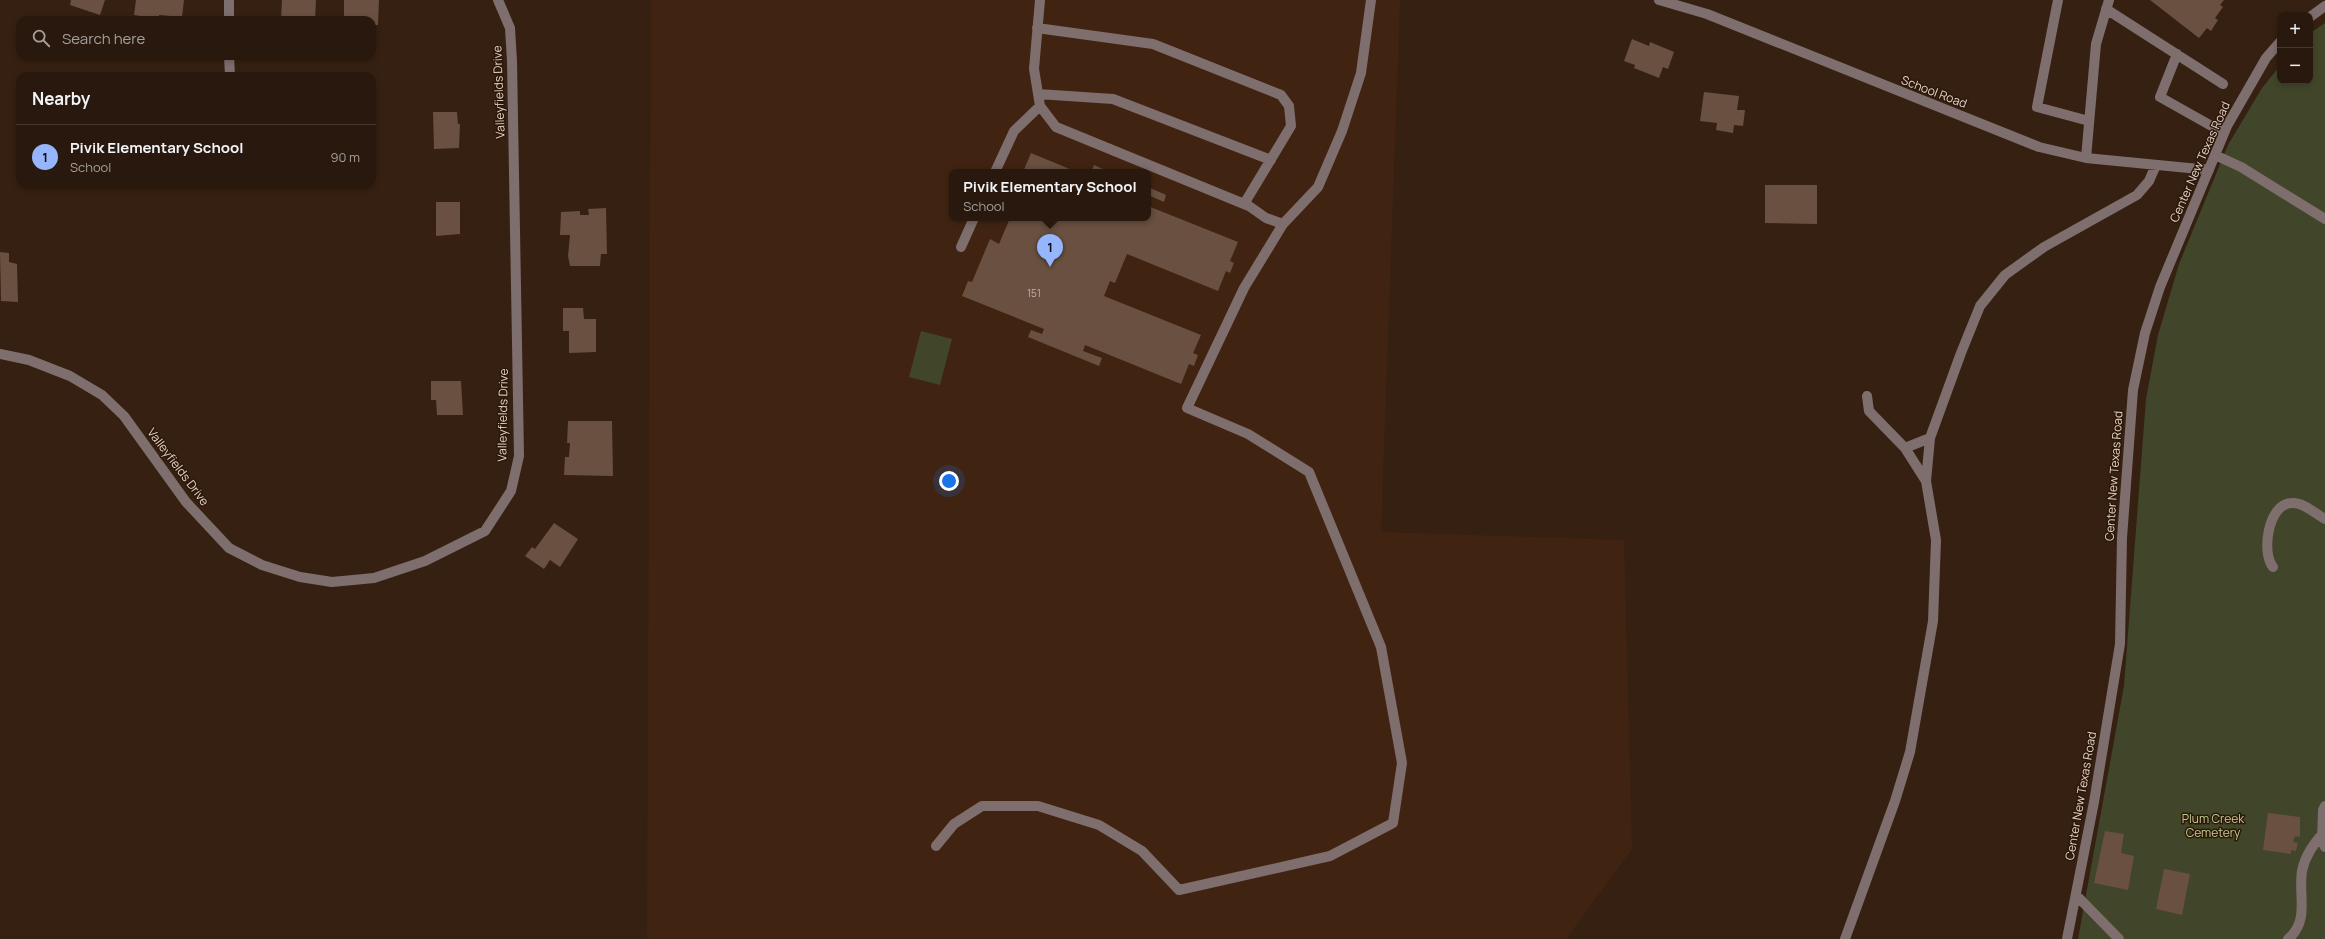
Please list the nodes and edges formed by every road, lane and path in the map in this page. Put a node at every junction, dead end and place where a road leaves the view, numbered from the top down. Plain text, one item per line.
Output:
1 (229, 0) edge
2 (498, 0) edge
3 (1040, 0) edge
4 (1371, 0) edge
5 (1659, 0) edge
6 (2058, 0) edge
7 (2107, 4) edge
8 (2325, 6) edge
9 (2313, 15) edge
10 (229, 16) edge
11 (1037, 28) junction
12 (2277, 45) edge
13 (2177, 54) junction
14 (229, 60) edge
15 (230, 72) edge
16 (2223, 84) dead end
17 (1038, 94) junction
18 (1040, 106) junction
19 (2089, 121) junction
20 (2224, 133) junction
21 (2215, 155) junction
22 (2086, 158) junction
23 (1271, 160) junction
24 (2156, 165) junction
25 (996, 169) edge
26 (2209, 170) junction
27 (1244, 204) junction
28 (2325, 219) edge
29 (973, 221) edge
30 (1283, 224) junction
31 (961, 247) dead end
32 (0, 354) edge
33 (1867, 396) dead end
34 (1930, 438) junction
35 (1905, 448) junction
36 (1926, 481) junction
37 (2325, 520) edge
38 (2273, 567) dead end
39 (2325, 806) edge
40 (2322, 833) junction
41 (936, 846) dead end
42 (2325, 848) edge
43 (2076, 894) junction
44 (1845, 939) edge
45 (2067, 939) edge
46 (2118, 939) edge
47 (2288, 939) edge

1 - 10 street
2 - 32 street, Valleyfields Drive
3 - 11 street
4 - 30 street
5 - 22 street, School Road
6 - 19 street
7 - 13 street
7 - 19 street
8 - 9 street
11 - 17 street
11 - 23 street
12 - 20 street, Center New Texas Road
13 - 16 street
13 - 20 street
14 - 15 street
17 - 18 street
17 - 23 street
18 - 25 street
18 - 27 street
19 - 22 street
20 - 21 street, Center New Texas Road
21 - 26 street, Center New Texas Road
21 - 28 street
22 - 24 street, School Road
23 - 27 street
24 - 26 street, School Road
24 - 34 street
26 - 43 street, Center New Texas Road
27 - 30 street
29 - 31 street
30 - 41 street
33 - 35 street
34 - 35 street
34 - 36 street
35 - 36 street
36 - 44 street
37 - 38 street
39 - 40 street
40 - 42 street
40 - 47 street
43 - 45 street, Center New Texas Road
43 - 46 street

